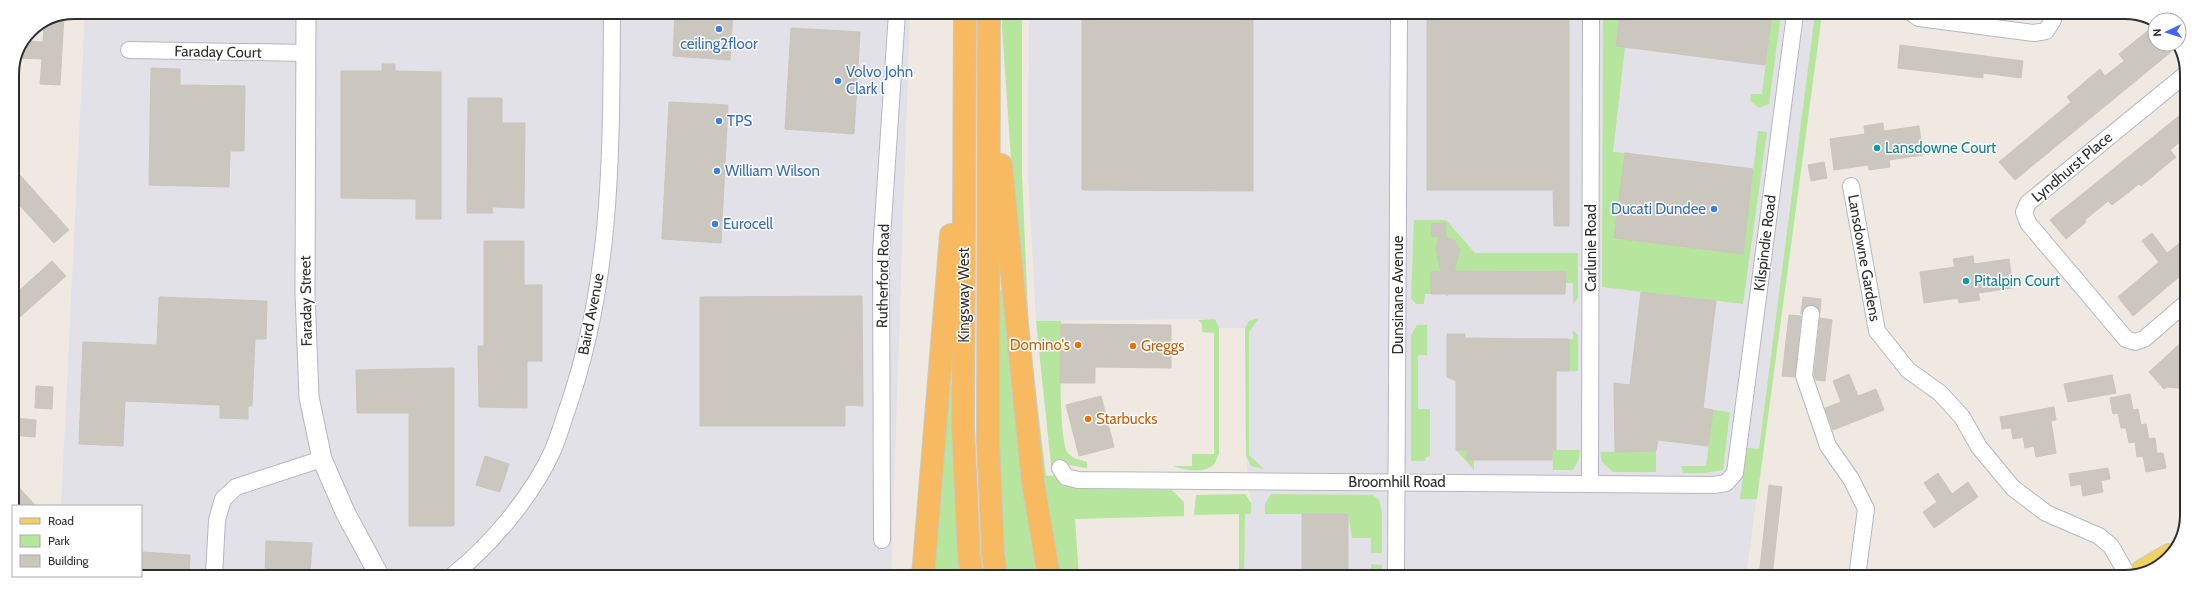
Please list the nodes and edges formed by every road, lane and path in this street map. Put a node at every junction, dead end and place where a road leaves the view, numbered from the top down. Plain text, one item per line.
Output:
1 (306, 19) edge
2 (612, 19) edge
3 (897, 19) edge
4 (965, 19) edge
5 (989, 19) edge
6 (1399, 19) edge
7 (1591, 19) edge
8 (1794, 19) edge
9 (1927, 19) edge
10 (2053, 19) edge
11 (989, 46) junction
12 (129, 50) dead end
13 (306, 53) junction
14 (964, 74) junction
15 (2180, 79) edge
16 (1851, 186) dead end
17 (2180, 308) edge
18 (1811, 314) dead end
19 (322, 459) junction
20 (1060, 468) dead end
21 (1735, 473) joint
22 (1397, 482) junction
23 (1590, 483) junction
24 (882, 540) dead end
25 (214, 570) edge
26 (376, 570) edge
27 (459, 570) edge
28 (923, 570) edge
29 (971, 570) edge
30 (995, 570) edge
31 (1048, 570) edge
32 (1396, 570) edge
33 (1858, 570) edge
34 (2125, 570) edge

1 - 13 street, Faraday Street
2 - 27 street, Baird Avenue
3 - 24 street, Rutherford Road
4 - 14 highway, Kingsway West
5 - 11 highway, Kingsway West
6 - 22 street, Dunsinane Avenue
7 - 23 street, Carlunie Road
8 - 21 street, Kilspindie Road
9 - 10 street
11 - 30 highway, Kingsway West
11 - 31 highway
12 - 13 street, Faraday Court
13 - 19 street, Faraday Street
14 - 28 highway
14 - 29 highway, Kingsway West
15 - 17 street, Lyndhurst Place
16 - 34 street, Lansdowne Gardens
18 - 33 street
19 - 25 street
19 - 26 street, Faraday Street
20 - 22 street, Broomhill Road
21 - 23 street, Broomhill Road
22 - 23 street, Broomhill Road
22 - 32 street, Dunsinane Avenue

